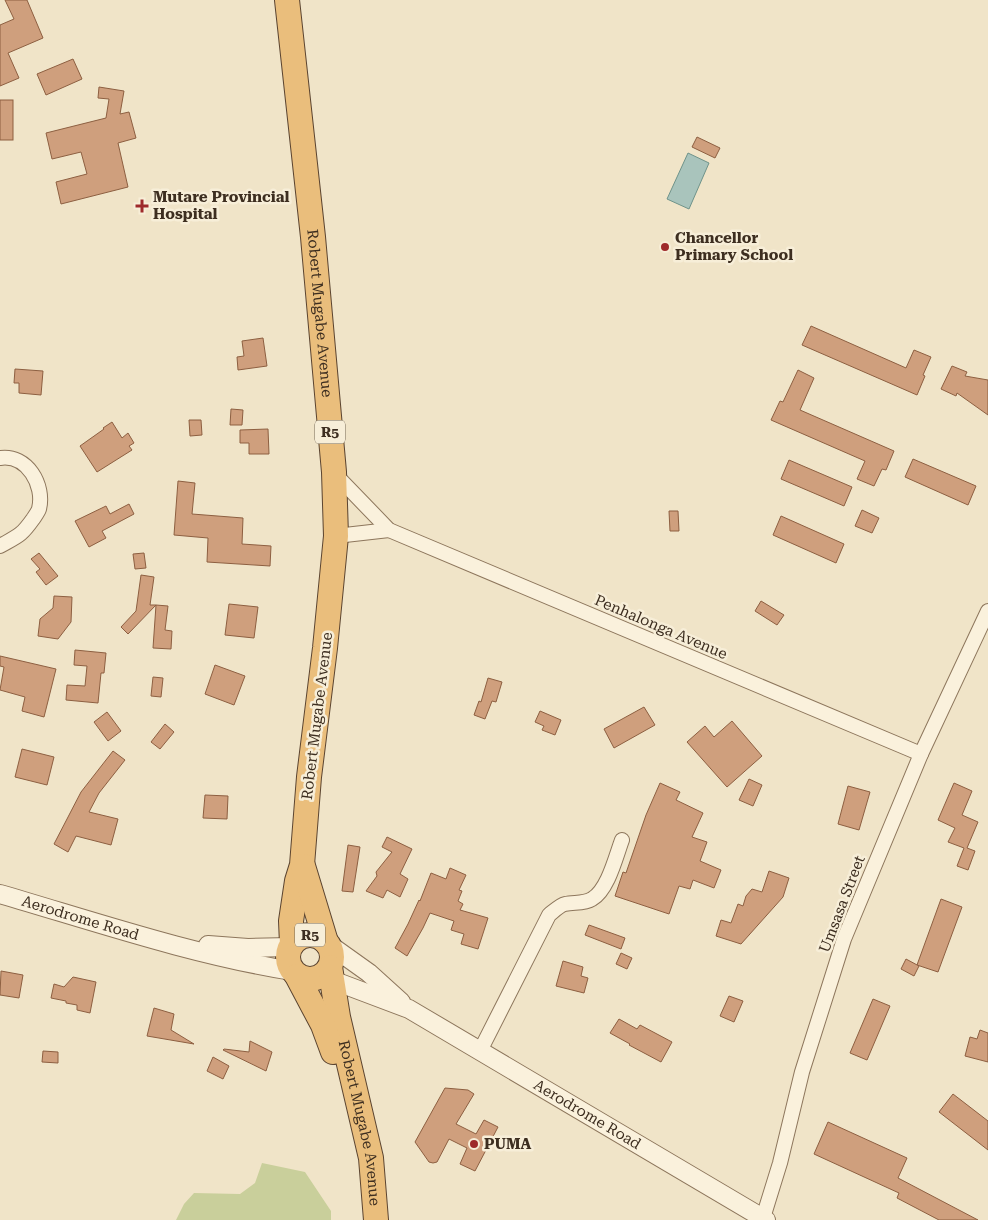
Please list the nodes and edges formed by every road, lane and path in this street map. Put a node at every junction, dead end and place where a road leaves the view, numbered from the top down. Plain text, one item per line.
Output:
1 (287, 0) edge
2 (0, 458) edge
3 (334, 472) junction
4 (389, 530) junction
5 (336, 536) junction
6 (0, 546) edge
7 (988, 611) edge
8 (984, 634) edge
9 (921, 754) junction
10 (622, 840) dead end
11 (302, 865) junction
12 (0, 894) edge
13 (160, 941) junction
14 (326, 942) junction
15 (291, 945) junction
16 (294, 974) junction
17 (328, 975) junction
18 (409, 1009) junction
19 (480, 1051) junction
20 (367, 1220) edge
21 (376, 1220) edge
22 (763, 1220) edge

1 - 3 highway, Robert Mugabe Avenue / R5
2 - 6 street
3 - 4 street, Penhalonga Avenue
3 - 5 highway, Robert Mugabe Avenue / R5
4 - 5 street, Penhalonga Avenue
4 - 9 street, Penhalonga Avenue
5 - 11 highway, Robert Mugabe Avenue / R5
7 - 8 street, Umsasa Street
8 - 9 street, Umsasa Street
9 - 22 street, Umsasa Street
10 - 19 street
11 - 14 highway, Robert Mugabe Avenue / R5
11 - 15 highway, Robert Mugabe Avenue / R5
12 - 13 street, Aerodrome Road
13 - 15 street, Aerodrome Road
13 - 16 street, Aerodrome Road
14 - 15 highway, R5
14 - 17 highway, R5
14 - 18 street, Aerodrome Road
15 - 16 highway, R5
16 - 17 highway
16 - 20 highway, Robert Mugabe Avenue / R5
17 - 18 street, Aerodrome Road
17 - 21 highway, Robert Mugabe Avenue / R5
18 - 19 street, Aerodrome Road
19 - 22 street, Aerodrome Road

